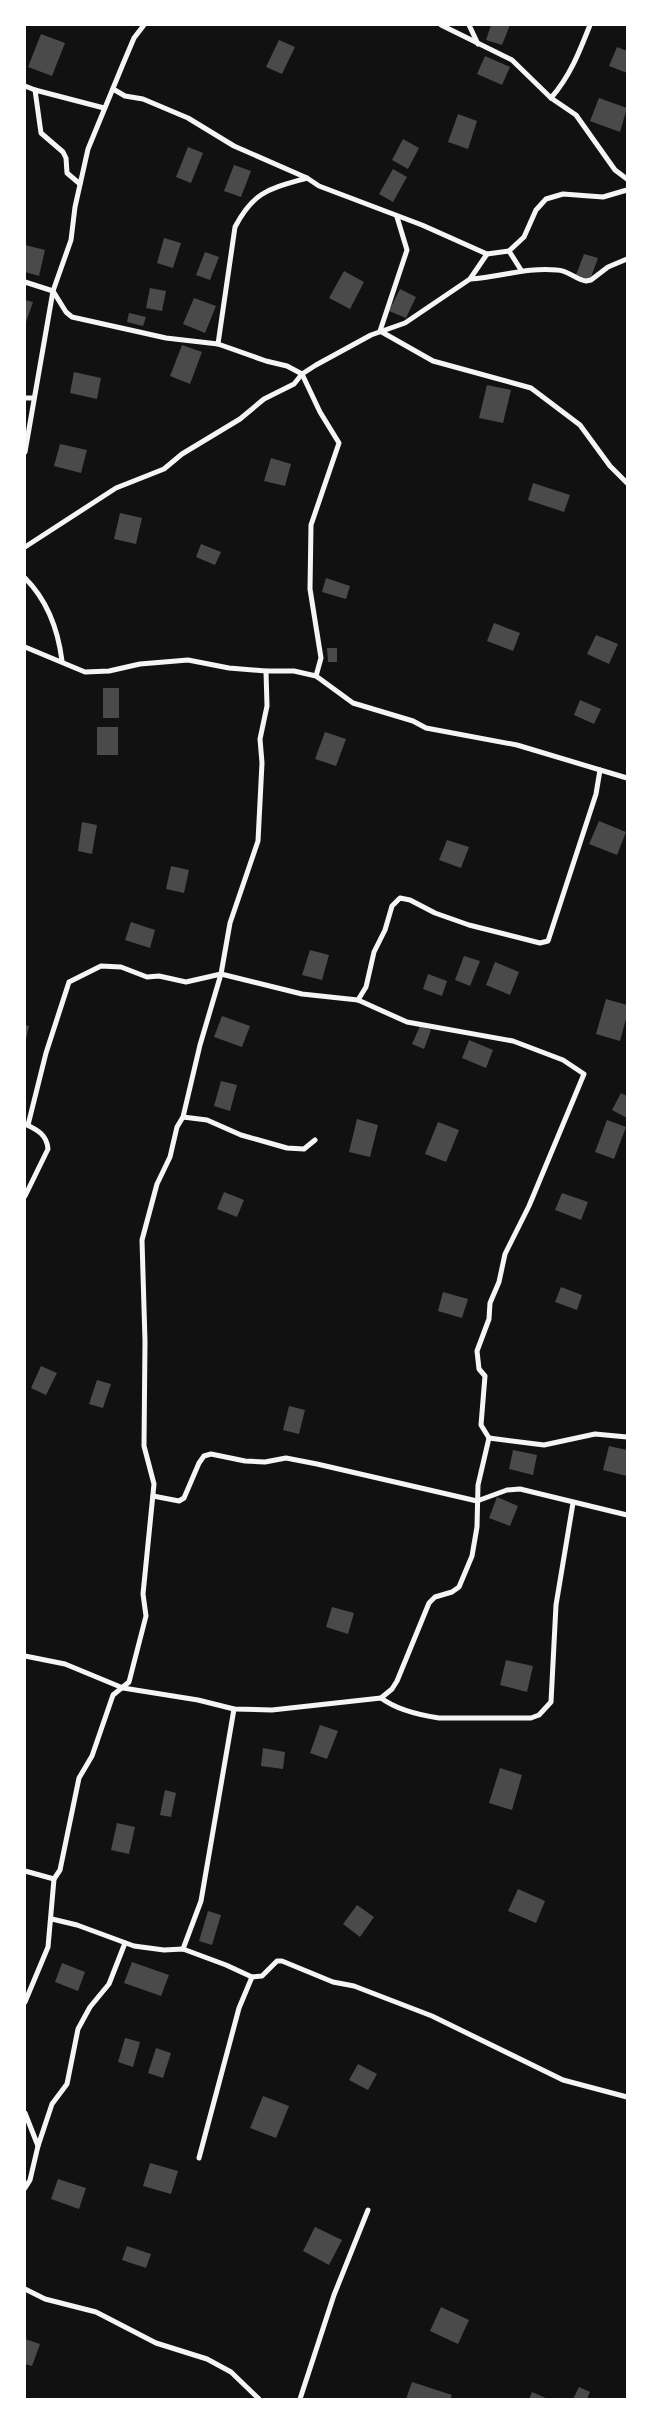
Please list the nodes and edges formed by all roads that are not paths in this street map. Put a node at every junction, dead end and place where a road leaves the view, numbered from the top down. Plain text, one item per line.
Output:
1 (144, 25) edge
2 (441, 25) edge
3 (469, 25) edge
4 (590, 25) edge
5 (479, 44) junction
6 (25, 86) edge
7 (113, 89) junction
8 (35, 90) junction
9 (551, 98) junction
10 (104, 108) junction
11 (306, 178) junction
12 (627, 180) edge
13 (80, 184) junction
14 (627, 190) edge
15 (397, 218) junction
16 (509, 251) junction
17 (487, 254) junction
18 (627, 259) edge
19 (521, 270) junction
20 (470, 279) junction
21 (25, 282) edge
22 (54, 290) junction
23 (380, 331) junction
24 (218, 344) junction
25 (302, 374) junction
26 (25, 398) edge
27 (34, 398) junction
28 (25, 452) edge
29 (627, 483) edge
30 (25, 547) edge
31 (25, 578) edge
32 (25, 647) edge
33 (62, 661) junction
34 (266, 671) junction
35 (316, 676) junction
36 (600, 770) junction
37 (627, 778) edge
38 (222, 974) junction
39 (358, 1000) junction
40 (182, 1117) junction
41 (27, 1124) edge
42 (315, 1140) dead end
43 (25, 1196) edge
44 (627, 1437) edge
45 (489, 1438) junction
46 (154, 1496) junction
47 (477, 1501) junction
48 (573, 1503) junction
49 (627, 1515) edge
50 (25, 1656) edge
51 (123, 1688) junction
52 (381, 1698) junction
53 (234, 1709) junction
54 (25, 1871) edge
55 (54, 1879) junction
56 (52, 1919) junction
57 (125, 1943) junction
58 (183, 1949) junction
59 (252, 1977) junction
60 (25, 2002) edge
61 (627, 2096) edge
62 (25, 2113) edge
63 (38, 2146) junction
64 (199, 2158) dead end
65 (25, 2188) edge
66 (368, 2210) dead end
67 (25, 2289) edge
68 (259, 2399) edge
69 (300, 2399) edge

1 - 7 street
2 - 5 street
3 - 5 street
4 - 9 street
5 - 9 street
6 - 8 street
7 - 10 street
7 - 11 street
8 - 10 street
8 - 13 street
9 - 12 street
10 - 13 street
11 - 15 street
11 - 24 street
13 - 22 street
14 - 16 street
15 - 17 street
15 - 23 street
16 - 17 street
16 - 19 street
17 - 20 street
18 - 19 street
19 - 20 street
20 - 23 street
21 - 22 street
22 - 24 street
22 - 27 street
23 - 25 street
23 - 29 street
24 - 25 street
25 - 30 street
25 - 35 street
26 - 27 street
27 - 28 street
31 - 33 street
32 - 33 street
33 - 34 street
34 - 35 street
34 - 38 street
35 - 36 street
36 - 37 street
36 - 39 street
38 - 39 street
38 - 40 street
38 - 41 street
39 - 45 street
40 - 42 street
40 - 46 street
41 - 43 street
44 - 45 street
45 - 47 street
46 - 47 street
46 - 51 street
47 - 48 street
47 - 52 street
48 - 49 street
48 - 52 street
50 - 51 street
51 - 53 street
51 - 55 street
52 - 53 street
53 - 58 street
54 - 55 street
55 - 56 street
56 - 57 street
56 - 60 street
57 - 58 street
57 - 63 street
58 - 59 street
59 - 61 street
59 - 64 street
62 - 63 street
63 - 65 street
66 - 69 street
67 - 68 street

